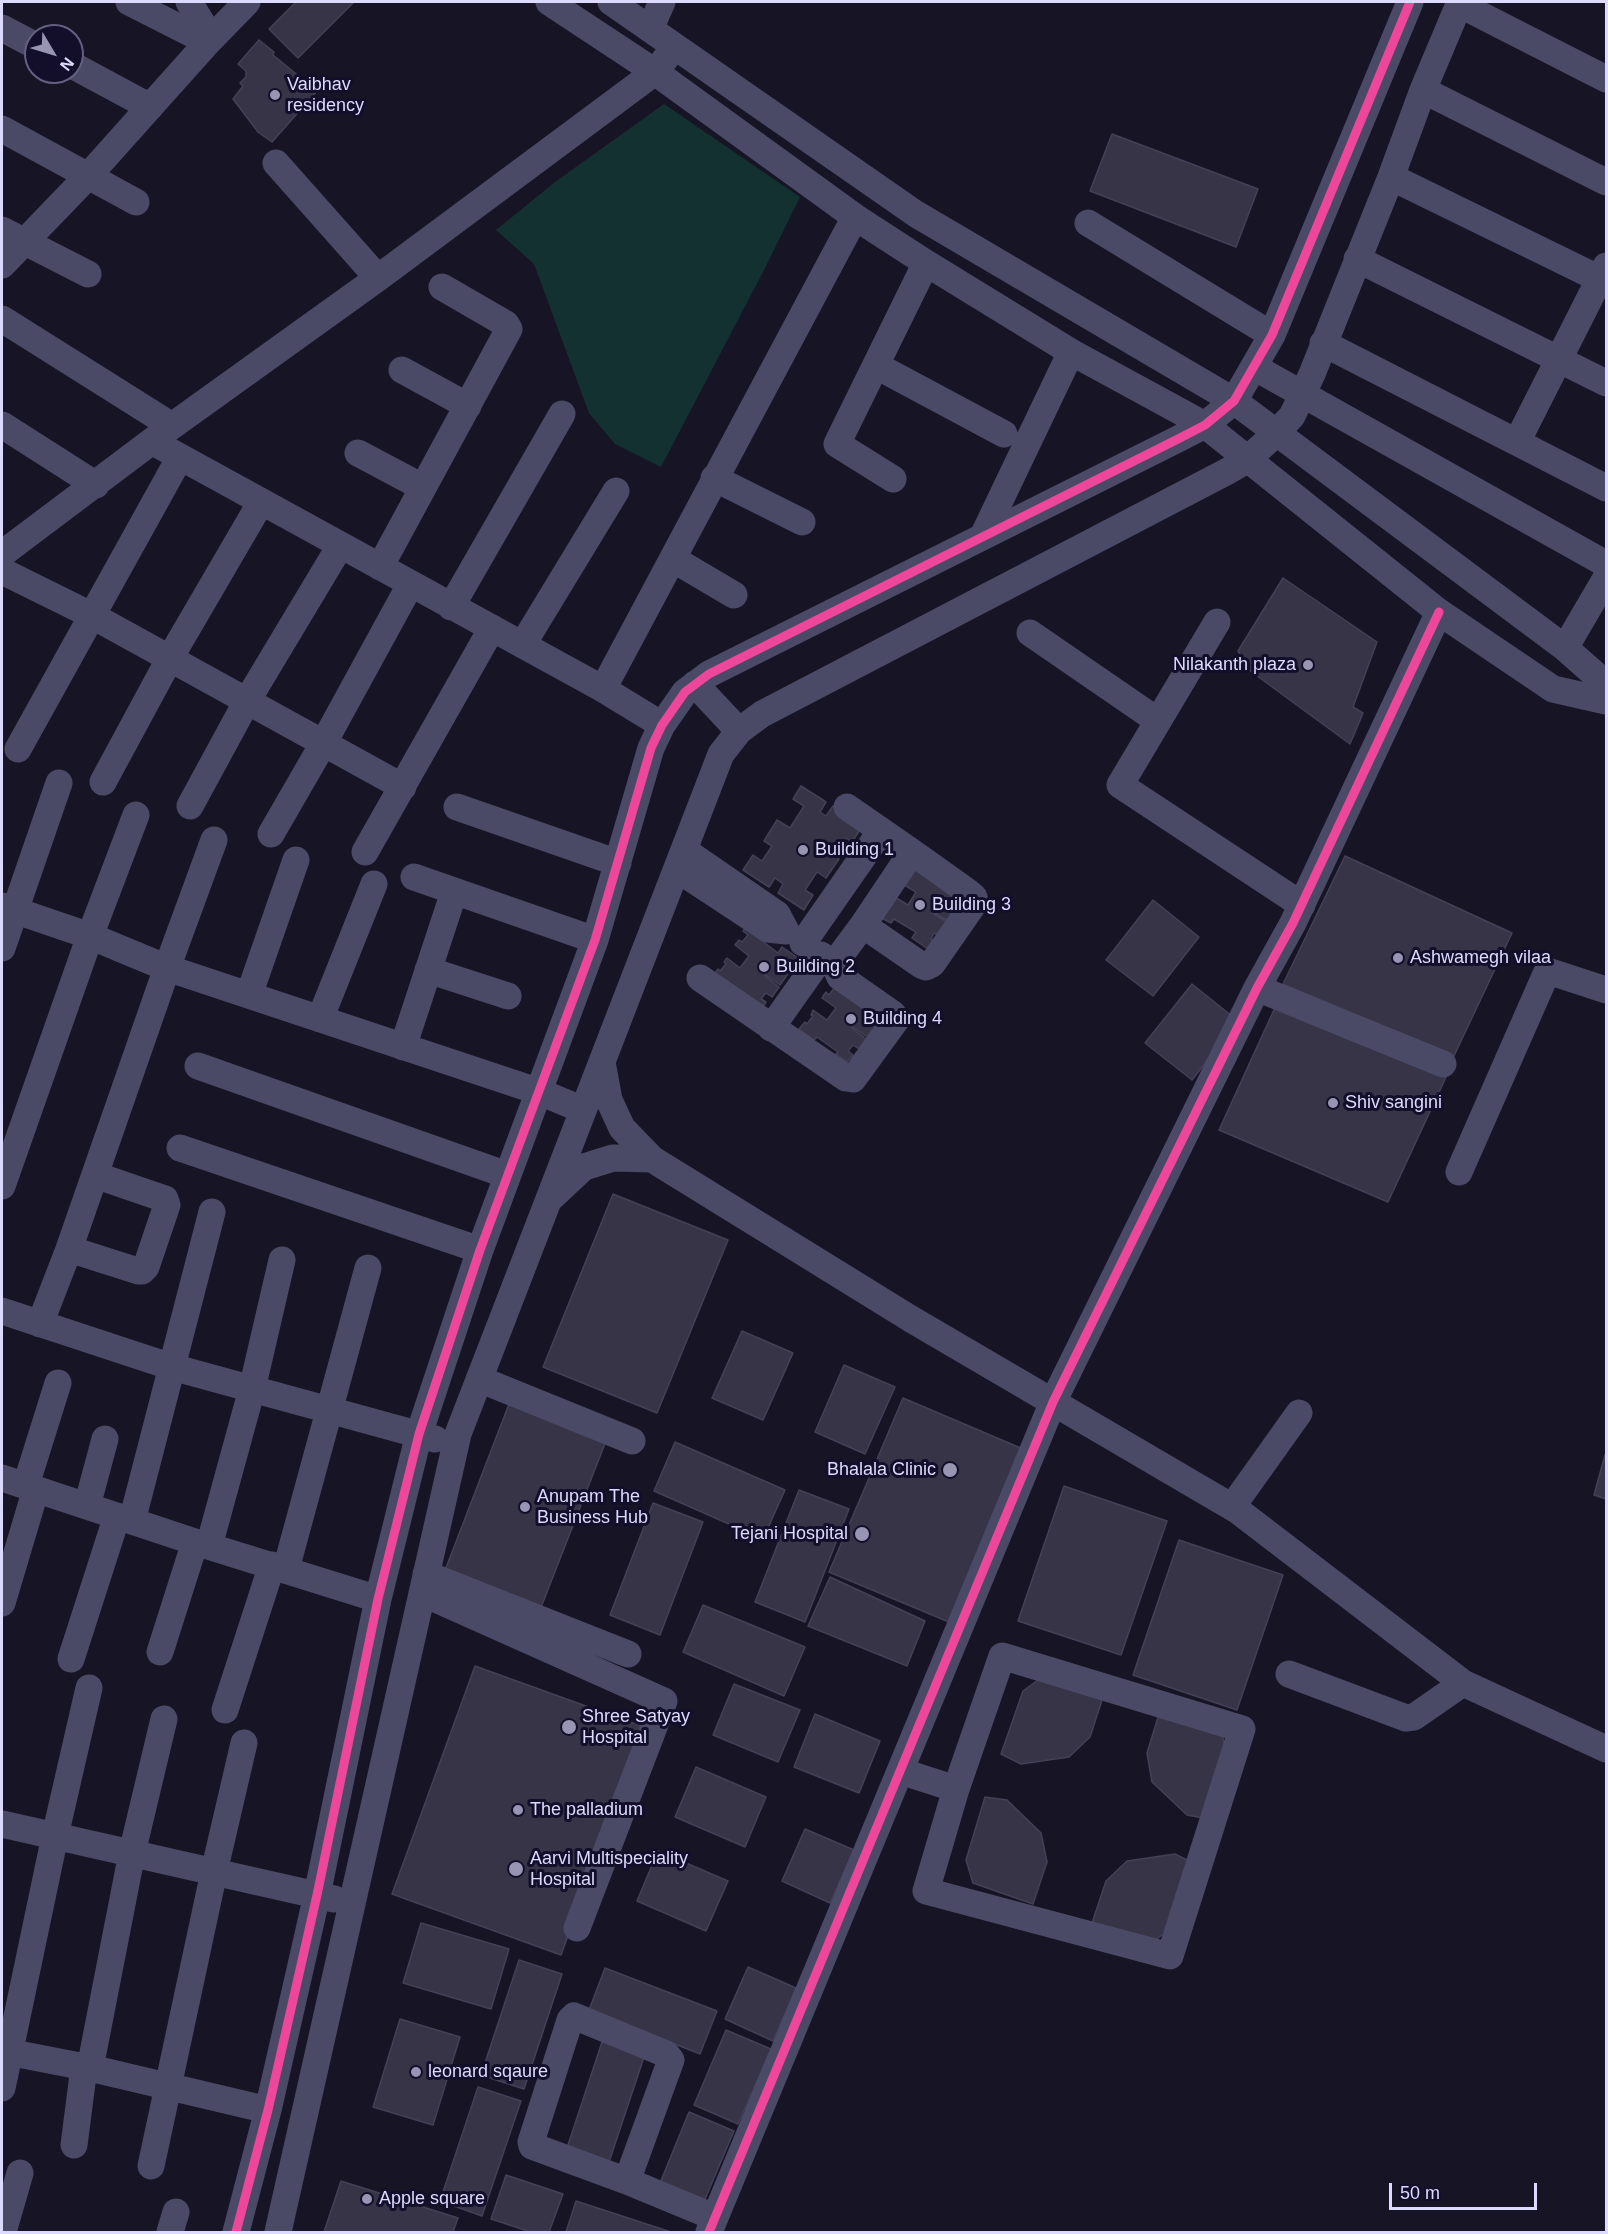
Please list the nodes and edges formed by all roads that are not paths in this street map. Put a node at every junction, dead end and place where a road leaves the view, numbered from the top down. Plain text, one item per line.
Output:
1 (129, 2) edge
2 (189, 2) edge
3 (247, 2) edge
4 (549, 2) edge
5 (611, 2) edge
6 (662, 2) edge
7 (1410, 2) edge
8 (1459, 3) edge
9 (2, 28) edge
10 (650, 29) junction
11 (24, 40) edge
12 (209, 40) junction
13 (674, 46) junction
14 (84, 72) edge
15 (655, 72) junction
16 (1606, 79) edge
17 (1423, 90) junction
18 (150, 107) junction
19 (2, 129) edge
20 (276, 163) dead end
21 (89, 175) junction
22 (1391, 177) junction
23 (1606, 182) edge
24 (136, 202) dead end
25 (855, 217) junction
26 (1088, 223) dead end
27 (13, 236) edge
28 (1357, 259) junction
29 (926, 263) junction
30 (2, 265) edge
31 (88, 274) dead end
32 (1604, 276) edge
33 (378, 278) junction
34 (442, 287) dead end
35 (2, 319) edge
36 (1272, 335) junction
37 (1323, 343) junction
38 (1071, 352) junction
39 (1559, 358) junction
40 (877, 366) junction
41 (1254, 367) junction
42 (402, 370) dead end
43 (1606, 383) edge
44 (1302, 396) junction
45 (1234, 401) junction
46 (468, 406) junction
47 (562, 414) dead end
48 (2, 425) edge
49 (1205, 425) junction
50 (1276, 433) junction
51 (163, 434) junction
52 (1004, 434) dead end
53 (1517, 442) junction
54 (358, 453) dead end
55 (180, 457) junction
56 (1247, 460) junction
57 (714, 478) junction
58 (893, 479) dead end
59 (96, 485) junction
60 (423, 488) junction
61 (1606, 488) edge
62 (616, 491) dead end
63 (261, 502) junction
64 (802, 522) dead end
65 (983, 536) junction
66 (340, 546) junction
67 (673, 559) junction
68 (5, 561) edge
69 (1606, 564) edge
70 (380, 567) junction
71 (1606, 578) edge
72 (410, 585) junction
73 (734, 595) dead end
74 (451, 606) junction
75 (1439, 612) junction
76 (91, 615) junction
77 (1217, 622) dead end
78 (492, 628) junction
79 (1030, 633) dead end
80 (523, 644) junction
81 (1565, 648) junction
82 (170, 658) junction
83 (695, 684) junction
84 (1606, 684) edge
85 (603, 689) junction
86 (247, 701) junction
87 (1606, 701) edge
88 (1158, 721) junction
89 (662, 725) junction
90 (739, 731) junction
91 (323, 744) junction
92 (18, 749) dead end
93 (103, 782) dead end
94 (59, 783) dead end
95 (403, 787) junction
96 (190, 807) dead end
97 (457, 807) dead end
98 (847, 807) dead end
99 (136, 815) dead end
100 (881, 831) junction
101 (271, 834) dead end
102 (214, 840) dead end
103 (365, 852) dead end
104 (912, 852) junction
105 (680, 859) junction
106 (296, 860) dead end
107 (618, 863) junction
108 (414, 877) dead end
109 (374, 884) dead end
110 (454, 892) junction
111 (1302, 904) junction
112 (8, 908) edge
113 (862, 925) junction
114 (90, 936) junction
115 (595, 940) junction
116 (2, 948) edge
117 (811, 949) junction
118 (167, 968) junction
119 (428, 970) junction
120 (700, 978) dead end
121 (1257, 988) junction
122 (1606, 990) edge
123 (249, 995) junction
124 (508, 996) dead end
125 (320, 1018) junction
126 (771, 1028) junction
127 (404, 1047) junction
128 (602, 1061) junction
129 (1443, 1064) dead end
130 (198, 1066) dead end
131 (540, 1092) junction
132 (583, 1110) junction
133 (180, 1148) dead end
134 (652, 1159) junction
135 (1459, 1172) dead end
136 (95, 1175) junction
137 (507, 1175) junction
138 (2, 1186) edge
139 (548, 1201) junction
140 (212, 1212) dead end
141 (69, 1249) junction
142 (480, 1250) junction
143 (282, 1260) dead end
144 (368, 1268) dead end
145 (2, 1311) edge
146 (40, 1324) junction
147 (172, 1367) junction
148 (479, 1379) junction
149 (58, 1383) dead end
150 (252, 1389) junction
151 (1053, 1402) junction
152 (329, 1411) junction
153 (1299, 1413) dead end
154 (419, 1434) junction
155 (105, 1438) dead end
156 (632, 1441) dead end
157 (456, 1445) junction
158 (21, 1484) edge
159 (87, 1506) junction
160 (1232, 1507) junction
161 (125, 1519) junction
162 (202, 1544) junction
163 (279, 1567) junction
164 (424, 1583) junction
165 (378, 1599) junction
166 (2, 1603) edge
167 (160, 1652) dead end
168 (628, 1654) dead end
169 (71, 1659) dead end
170 (1289, 1674) dead end
171 (1463, 1683) junction
172 (89, 1688) dead end
173 (225, 1710) dead end
174 (164, 1719) dead end
175 (244, 1743) dead end
176 (1606, 1749) edge
177 (900, 1771) junction
178 (956, 1789) junction
179 (2, 1824) edge
180 (55, 1836) junction
181 (132, 1853) junction
182 (214, 1872) junction
183 (317, 1895) junction
184 (352, 1904) junction
185 (577, 1928) dead end
186 (8, 2052) junction
187 (87, 2067) junction
188 (168, 2086) junction
189 (2, 2088) edge
190 (268, 2110) junction
191 (74, 2145) dead end
192 (151, 2166) dead end
193 (20, 2174) dead end
194 (627, 2181) junction
195 (711, 2225) edge
196 (3, 2232) edge
197 (236, 2232) edge
198 (278, 2232) edge

1 - 12 street
2 - 12 street
3 - 12 street
4 - 15 street
5 - 10 street
6 - 10 street
7 - 36 street
8 - 16 street
8 - 17 street
9 - 11 street
10 - 13 street
12 - 18 street
13 - 15 street
13 - 45 street
14 - 18 street
15 - 25 street
15 - 33 street
17 - 22 street
17 - 23 street
18 - 21 street
19 - 21 street
20 - 33 street
21 - 24 street
21 - 27 street
22 - 28 street
22 - 32 street
25 - 29 street
25 - 57 street
26 - 36 street
27 - 30 street
27 - 31 street
28 - 37 street
28 - 39 street
29 - 38 street
29 - 40 street
32 - 39 street
33 - 51 street
34 - 46 street
35 - 51 street
36 - 41 street
37 - 44 street
37 - 53 street
38 - 49 street
38 - 65 street
39 - 43 street
39 - 53 street
40 - 52 street
40 - 58 street
41 - 44 street
41 - 45 street
42 - 46 street
44 - 50 street
44 - 69 street
45 - 49 street
45 - 50 street
46 - 60 street
47 - 74 street
48 - 59 street
49 - 56 street
49 - 65 street
50 - 56 street
50 - 81 street
51 - 55 street
51 - 59 street
53 - 61 street
54 - 60 street
55 - 63 street
55 - 76 street
56 - 75 street
56 - 90 street
57 - 64 street
57 - 67 street
59 - 68 street
60 - 70 street
62 - 80 street
63 - 66 street
63 - 82 street
65 - 83 street
66 - 70 street
66 - 86 street
67 - 73 street
67 - 85 street
68 - 76 street
70 - 72 street
71 - 81 street
72 - 74 street
72 - 91 street
74 - 78 street
75 - 87 street
75 - 111 street
76 - 82 street
76 - 92 street
77 - 88 street
78 - 80 street
78 - 95 street
79 - 88 street
80 - 85 street
81 - 84 street
82 - 86 street
82 - 93 street
83 - 89 street
83 - 90 street
85 - 89 street
86 - 91 street
86 - 96 street
88 - 111 street
89 - 107 street
90 - 105 street
91 - 95 street
91 - 101 street
94 - 112 street
95 - 103 street
97 - 107 street
98 - 100 street
99 - 114 street
100 - 104 street
100 - 117 street
102 - 118 street
104 - 113 street
104 - 113 street
105 - 117 street
105 - 128 street
106 - 123 street
107 - 115 street
108 - 110 street
109 - 125 street
110 - 115 street
110 - 119 street
111 - 121 street
112 - 114 street
112 - 116 street
113 - 117 street
114 - 118 street
114 - 138 street
115 - 131 street
117 - 126 street
117 - 126 street
118 - 123 street
118 - 136 street
119 - 124 street
119 - 127 street
120 - 126 street
121 - 129 street
121 - 151 street
122 - 135 street
123 - 125 street
125 - 127 street
127 - 131 street
128 - 132 street
128 - 134 street
130 - 137 street
131 - 132 street
131 - 137 street
132 - 139 street
133 - 142 street
134 - 139 street
134 - 151 street
136 - 141 street
136 - 141 street
137 - 142 street
139 - 148 street
140 - 147 street
141 - 146 street
142 - 154 street
143 - 150 street
144 - 152 street
145 - 146 street
146 - 147 street
147 - 150 street
147 - 161 street
148 - 156 street
148 - 157 street
149 - 158 street
150 - 152 street
150 - 162 street
151 - 160 street
151 - 177 street
152 - 154 street
152 - 163 street
153 - 160 street
154 - 157 street
154 - 165 street
155 - 159 street
157 - 164 street
158 - 159 street
158 - 166 street
159 - 161 street
160 - 171 street
161 - 162 street
161 - 169 street
162 - 163 street
162 - 167 street
163 - 165 street
163 - 173 street
164 - 168 street
164 - 184 street
164 - 185 street
165 - 183 street
170 - 171 street
171 - 176 street
172 - 180 street
174 - 181 street
175 - 182 street
177 - 178 street
177 - 195 street
178 - 178 street
179 - 180 street
180 - 181 street
180 - 186 street
181 - 182 street
181 - 187 street
182 - 183 street
182 - 188 street
183 - 184 street
183 - 190 street
184 - 198 street
186 - 187 street
186 - 189 street
187 - 188 street
187 - 191 street
188 - 190 street
188 - 192 street
190 - 197 street
193 - 196 street
194 - 194 street
194 - 195 street

